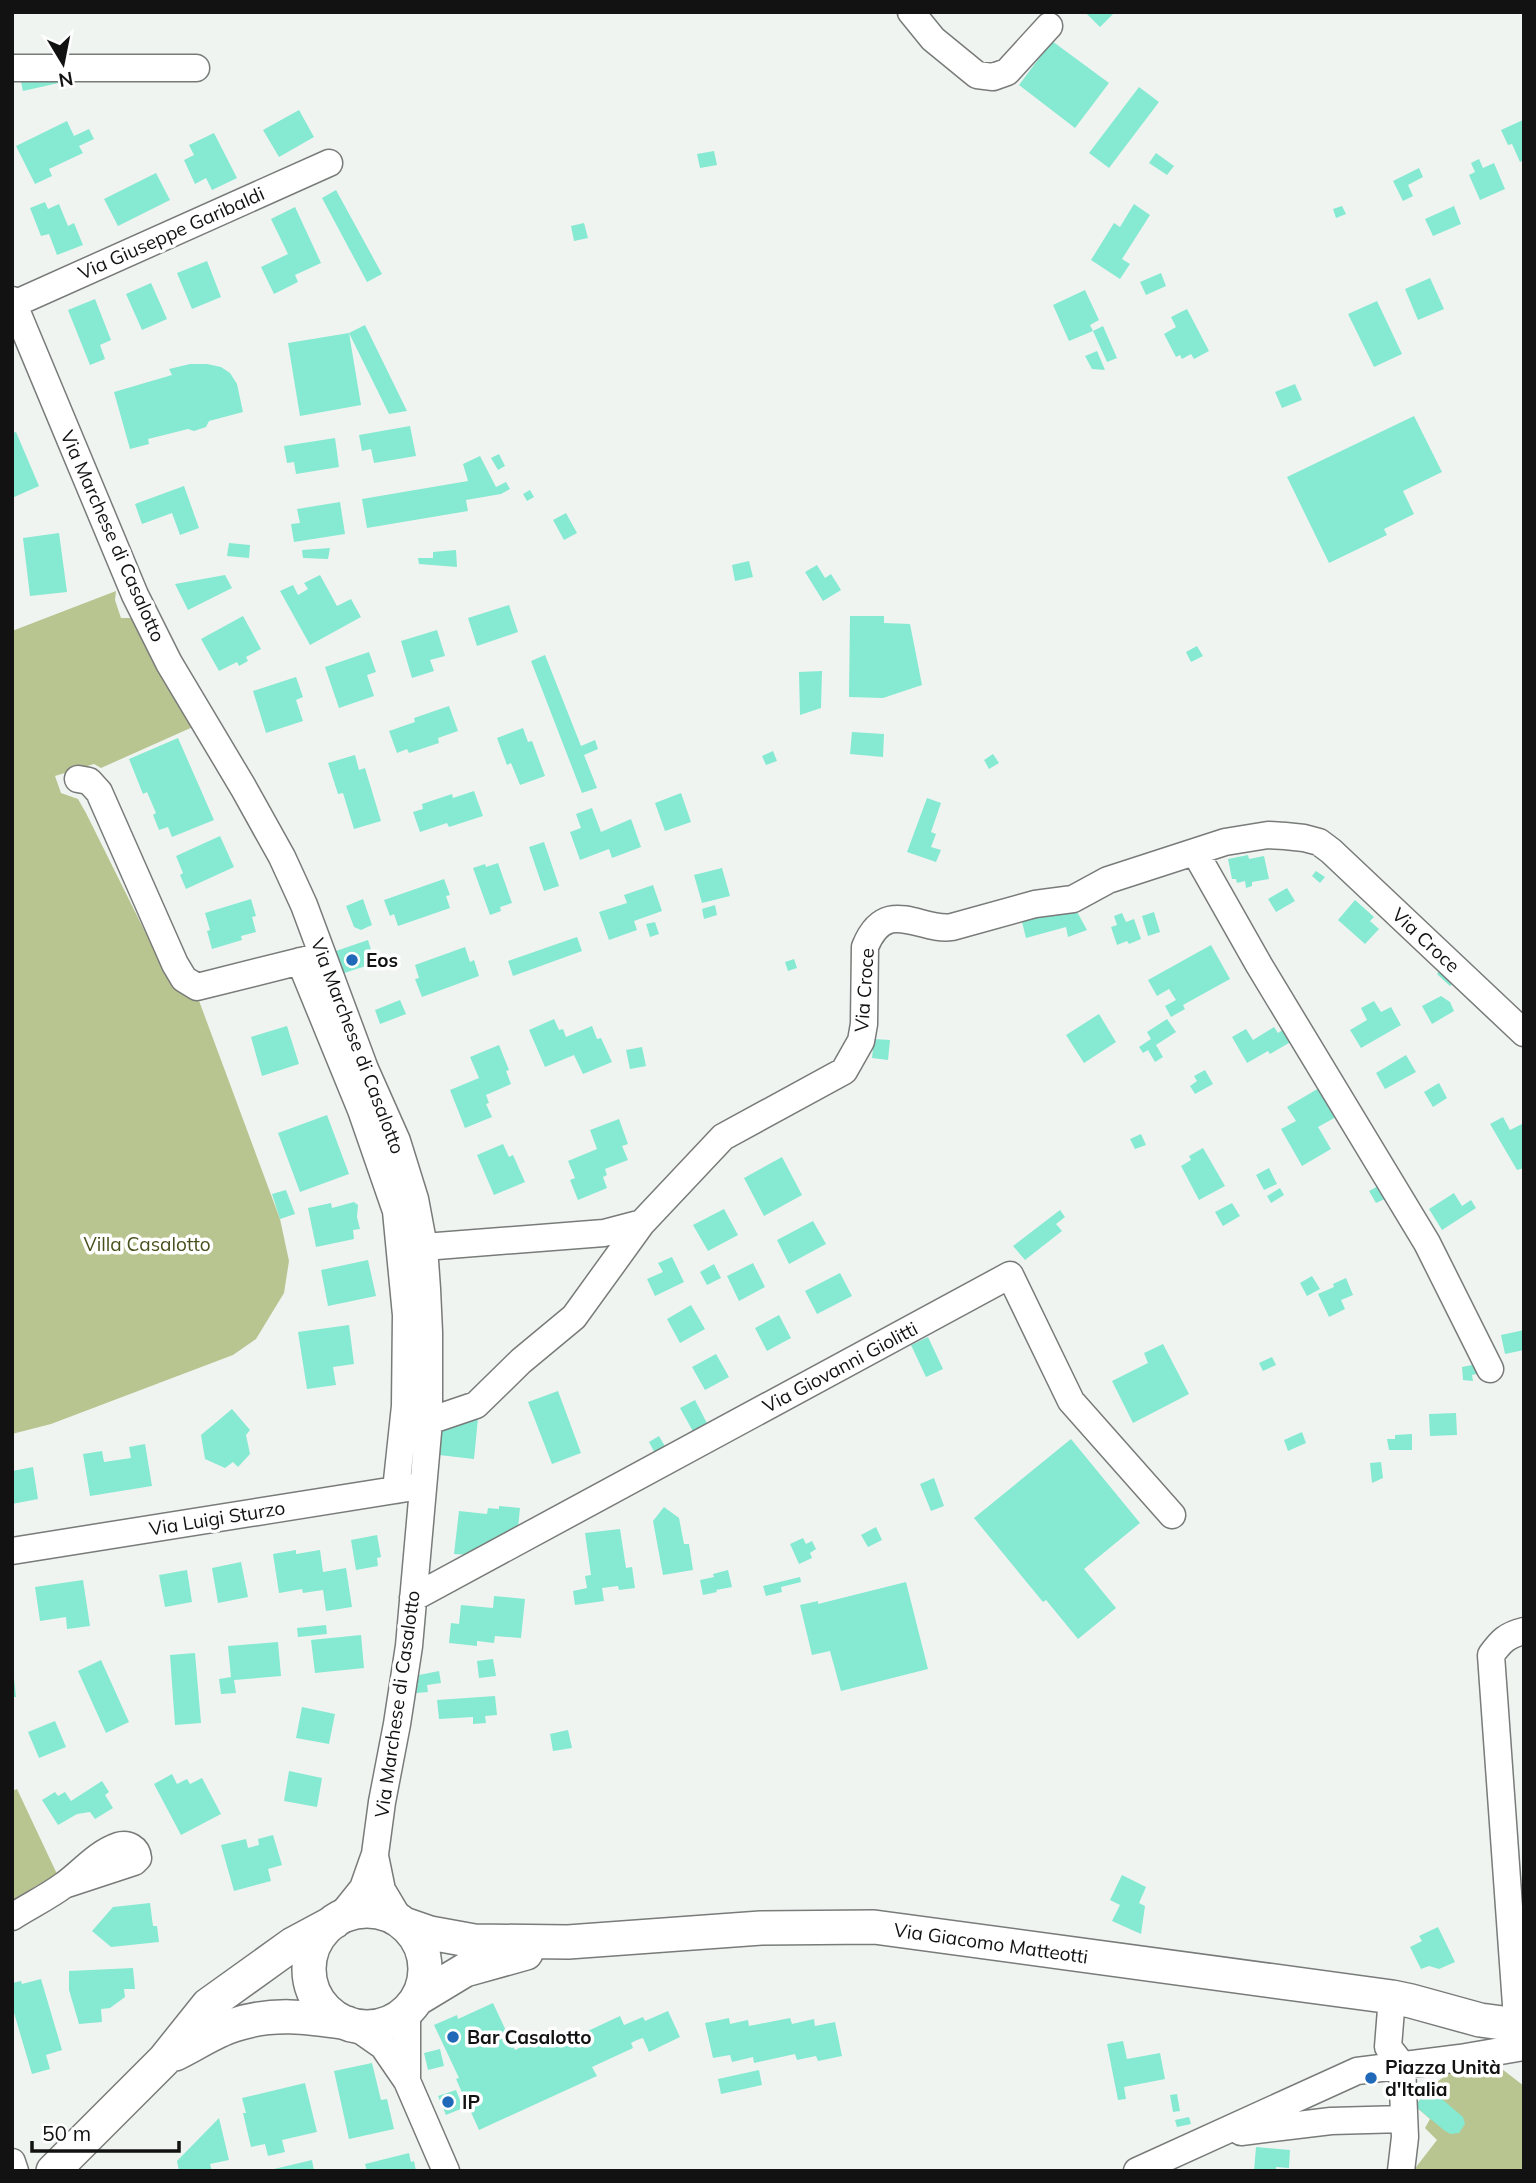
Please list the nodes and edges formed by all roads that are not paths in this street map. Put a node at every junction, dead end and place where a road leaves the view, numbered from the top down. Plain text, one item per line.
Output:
1 (911, 12) edge
2 (1049, 26) dead end
3 (12, 68) edge
4 (196, 68) dead end
5 (329, 163) dead end
6 (13, 302) edge
7 (78, 779) dead end
8 (1195, 852) junction
9 (311, 959) junction
10 (1524, 1033) edge
11 (642, 1223) junction
12 (424, 1247) junction
13 (1490, 1369) dead end
14 (429, 1421) junction
15 (423, 1486) junction
16 (396, 1490) junction
17 (1172, 1515) dead end
18 (12, 1551) edge
19 (413, 1598) junction
20 (1524, 1631) edge
21 (375, 1854) junction
22 (64, 1885) dead end
23 (12, 1917) edge
24 (337, 1920) junction
25 (402, 1923) junction
26 (568, 1942) junction
27 (1401, 1999) junction
28 (412, 2005) junction
29 (1521, 2012) edge
30 (350, 2024) junction
31 (1524, 2047) edge
32 (164, 2060) junction
33 (1402, 2065) junction
34 (407, 2081) junction
35 (1404, 2119) junction
36 (1214, 2135) junction
37 (12, 2162) edge
38 (15, 2171) edge
39 (54, 2171) edge
40 (446, 2171) edge
41 (1137, 2171) edge
42 (1401, 2171) edge

1 - 2 street
3 - 4 street
5 - 6 street, Via Giuseppe Garibaldi
6 - 9 street, Via Marchese di Casalotto
7 - 9 street
8 - 10 street, Via Croce
8 - 11 street, Via Croce
8 - 13 street
9 - 12 street, Via Marchese di Casalotto
9 - 16 street
11 - 12 street
11 - 14 street, Via Croce
12 - 14 street, Via Marchese di Casalotto
14 - 15 street, Via Marchese di Casalotto
15 - 16 street, Via Luigi Sturzo
15 - 19 street, Via Marchese di Casalotto
16 - 18 street, Via Luigi Sturzo
17 - 19 street, Via Giovanni Giolitti
19 - 21 street, Via Marchese di Casalotto
20 - 29 street
21 - 24 street
21 - 25 street
22 - 23 street
24 - 25 main road
24 - 30 main road
24 - 32 main road
25 - 26 main road
25 - 28 main road
26 - 27 main road, Via Giacomo Matteotti
26 - 28 main road
27 - 29 main road, Via Giacomo Matteotti
27 - 33 street
28 - 30 main road
28 - 34 street
30 - 32 main road
30 - 34 street
31 - 33 street
32 - 39 main road
33 - 35 street
33 - 36 street
34 - 40 street
35 - 36 street
35 - 42 street
36 - 41 street
37 - 38 street

